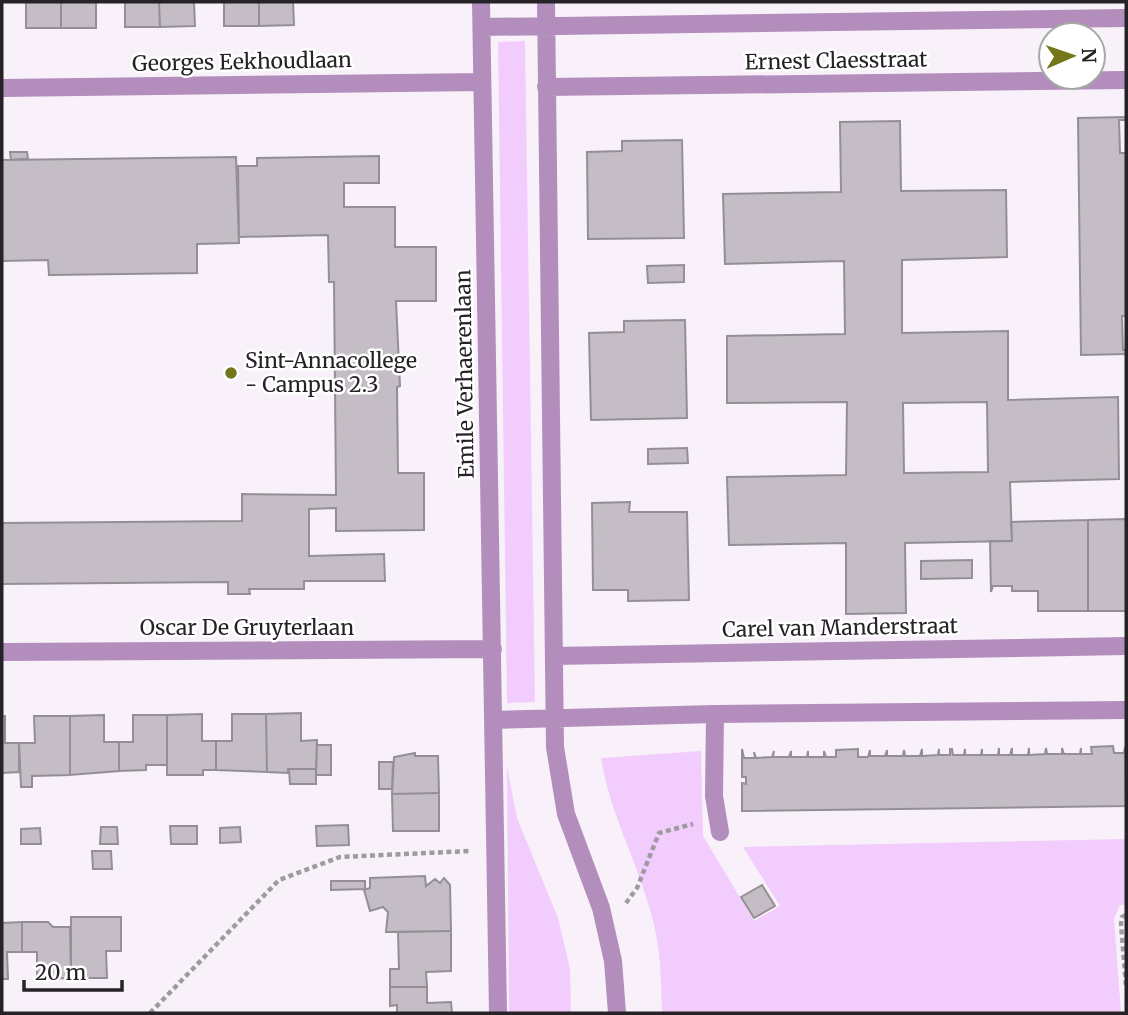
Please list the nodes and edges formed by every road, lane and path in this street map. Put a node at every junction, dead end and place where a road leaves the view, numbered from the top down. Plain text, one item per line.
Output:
1 (481, 2) edge
2 (545, 2) edge
3 (1126, 18) edge
4 (482, 26) junction
5 (546, 26) junction
6 (1126, 80) edge
7 (482, 82) junction
8 (546, 87) junction
9 (2, 88) edge
10 (1126, 646) edge
11 (493, 649) junction
12 (2, 652) edge
13 (554, 656) junction
14 (1126, 710) edge
15 (715, 714) junction
16 (555, 718) junction
17 (494, 720) junction
18 (719, 826) joint
19 (496, 850) junction
20 (1126, 915) edge
21 (606, 930) junction
22 (1126, 985) edge
23 (150, 1013) edge
24 (498, 1013) edge
25 (617, 1013) edge

1 - 4 street, Emile Verhaerenlaan
2 - 5 street
3 - 5 street, Ernest Claesstraat
4 - 5 street
4 - 7 street, Emile Verhaerenlaan
5 - 8 street
6 - 8 street, Ernest Claesstraat
7 - 9 street, Georges Eekhoudlaan
7 - 11 street, Emile Verhaerenlaan
8 - 13 street
10 - 13 street, Carel van Manderstraat
11 - 12 street, Oscar De Gruyterlaan
11 - 17 street, Emile Verhaerenlaan
13 - 16 street
14 - 15 street
15 - 16 street
15 - 18 street
16 - 17 street
16 - 21 street
17 - 19 street, Emile Verhaerenlaan
18 - 21 path
19 - 23 path
19 - 24 street, Emile Verhaerenlaan
20 - 22 path
21 - 25 street

